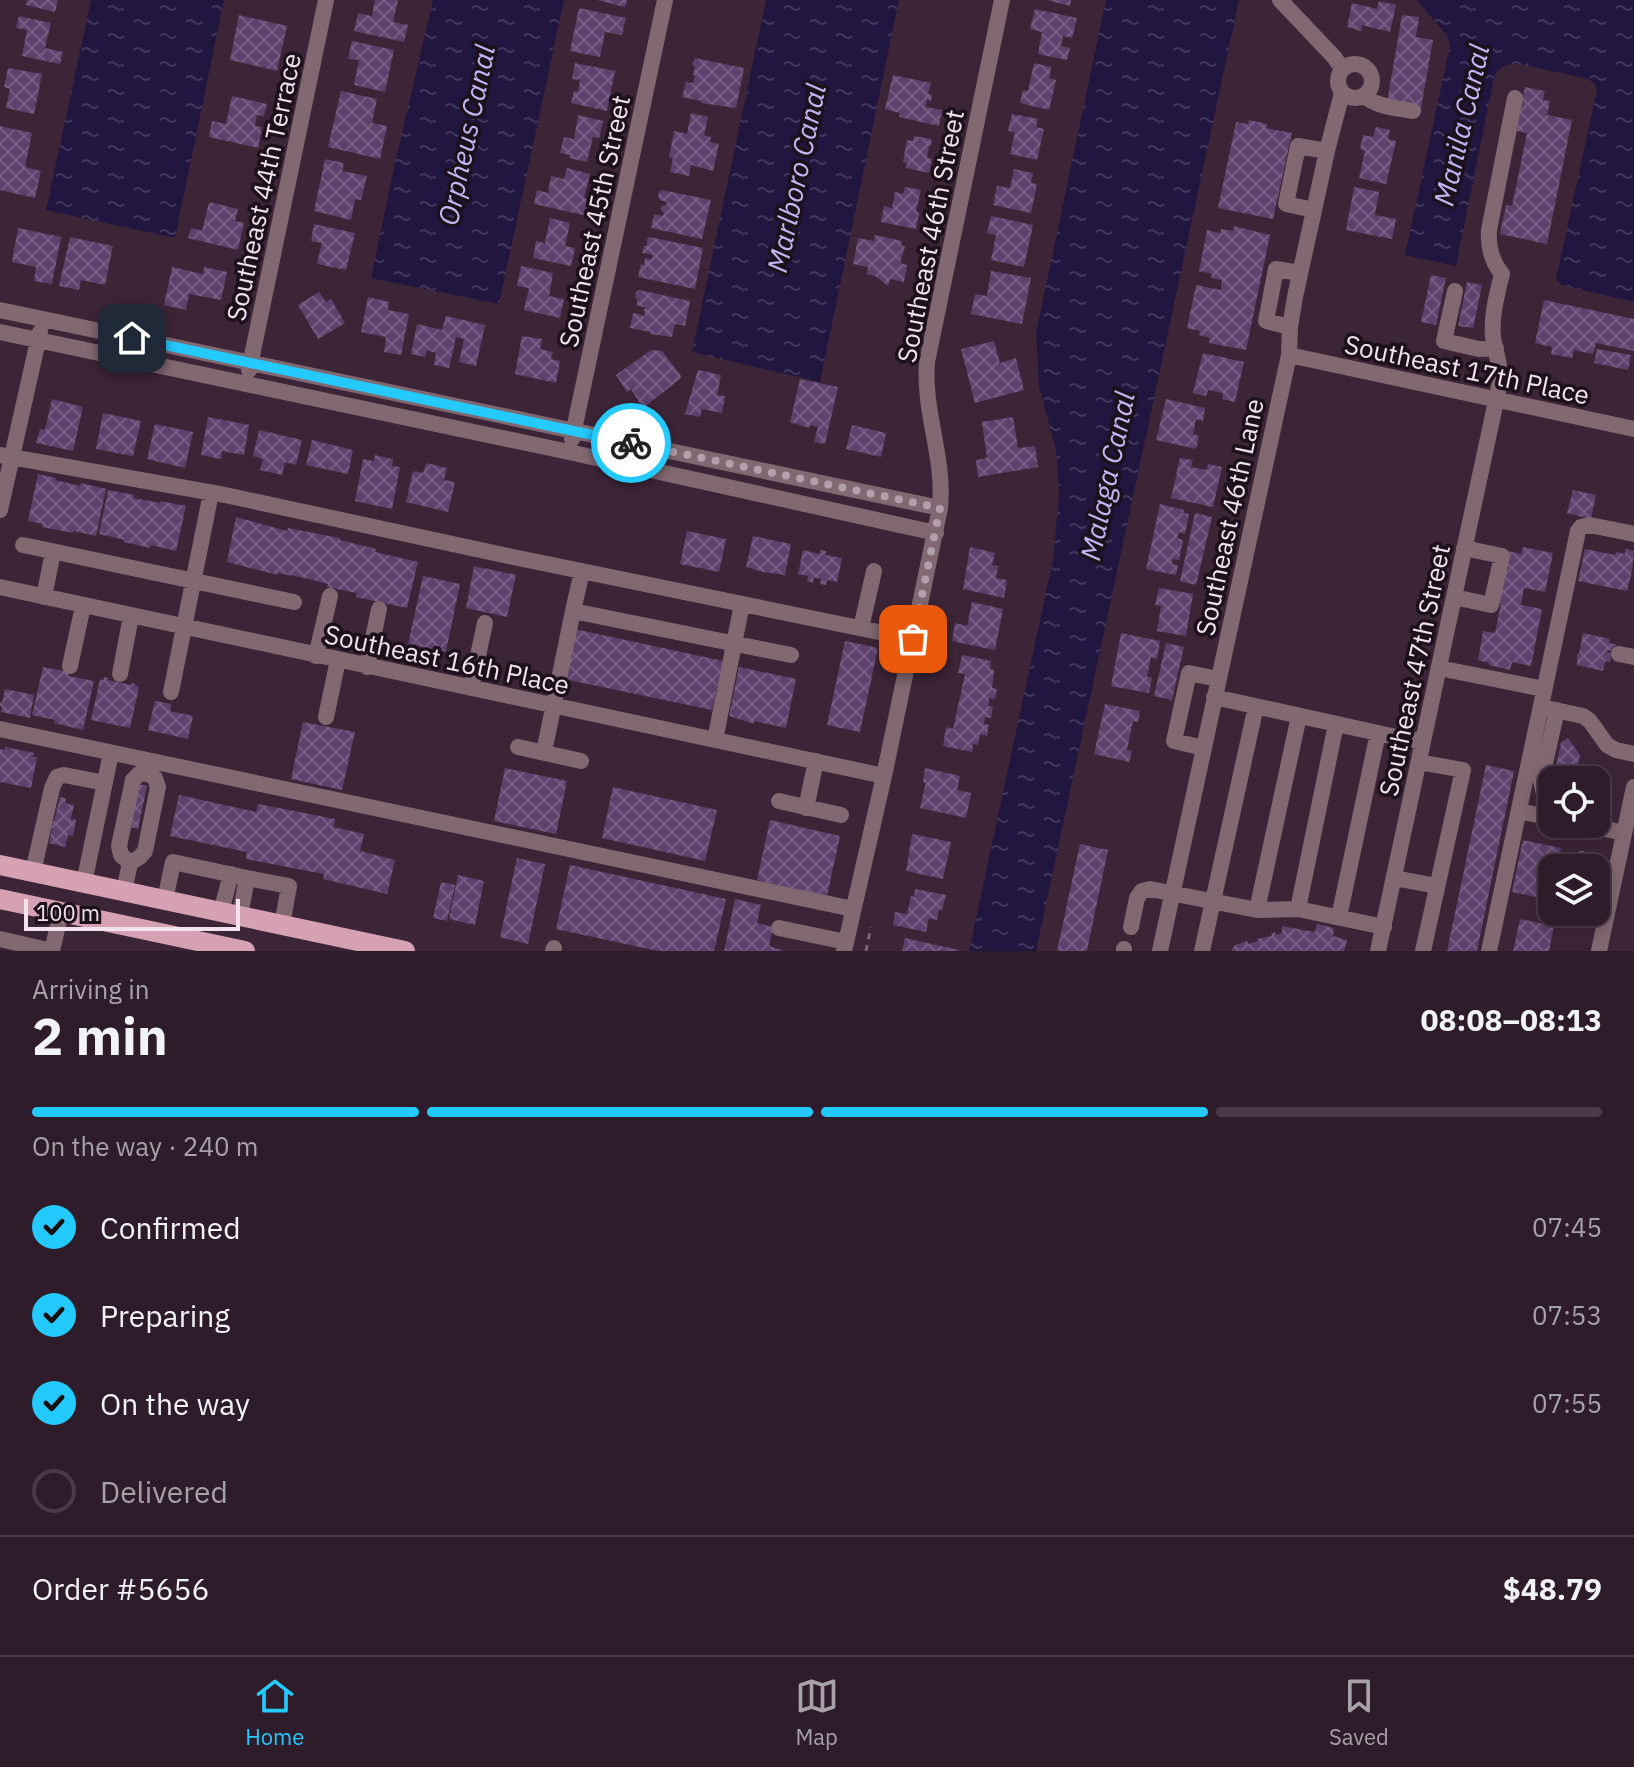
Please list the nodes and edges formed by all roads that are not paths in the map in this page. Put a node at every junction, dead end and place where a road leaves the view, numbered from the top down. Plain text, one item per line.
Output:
1 (326, 0) edge
2 (665, 0) edge
3 (1002, 0) edge
4 (1280, 0) edge
5 (1342, 69) junction
6 (1342, 93) junction
7 (1364, 96) junction
8 (1515, 98) dead end
9 (1413, 111) dead end
10 (1327, 151) junction
11 (1314, 210) junction
12 (1300, 273) junction
13 (1455, 291) dead end
14 (0, 310) edge
15 (42, 319) junction
16 (1290, 327) junction
17 (0, 332) edge
18 (38, 340) junction
19 (1496, 348) junction
20 (1289, 355) junction
21 (251, 362) junction
22 (247, 383) junction
23 (1497, 400) junction
24 (1634, 429) edge
25 (574, 431) junction
26 (569, 452) junction
27 (6, 456) edge
28 (211, 493) junction
29 (940, 508) junction
30 (0, 510) edge
31 (936, 533) junction
32 (1634, 534) edge
33 (23, 545) dead end
34 (1464, 548) junction
35 (53, 552) junction
36 (582, 571) junction
37 (874, 571) dead end
38 (194, 580) junction
39 (0, 587) edge
40 (330, 596) dead end
41 (44, 597) junction
42 (1454, 597) junction
43 (294, 602) dead end
44 (742, 604) junction
45 (83, 606) junction
46 (379, 609) dead end
47 (573, 611) junction
48 (131, 616) junction
49 (485, 623) dead end
50 (184, 628) junction
51 (861, 628) junction
52 (913, 639) junction
53 (734, 644) junction
54 (791, 655) dead end
55 (316, 656) junction
56 (338, 660) junction
57 (70, 666) dead end
58 (367, 667) junction
59 (1439, 668) junction
60 (120, 674) dead end
61 (1218, 679) junction
62 (471, 688) junction
63 (1544, 689) junction
64 (171, 692) dead end
65 (1214, 697) junction
66 (554, 706) junction
67 (1256, 706) junction
68 (1549, 708) junction
69 (1299, 716) junction
70 (326, 717) dead end
71 (1336, 724) junction
72 (0, 729) edge
73 (1378, 733) junction
74 (715, 740) junction
75 (1423, 741) junction
76 (518, 747) dead end
77 (1204, 748) junction
78 (544, 752) junction
79 (111, 753) junction
80 (1634, 754) edge
81 (581, 761) dead end
82 (816, 761) junction
83 (1419, 762) junction
84 (1543, 766) edge
85 (148, 767) junction
86 (884, 776) junction
87 (105, 783) junction
88 (1634, 787) edge
89 (779, 801) dead end
90 (806, 808) junction
91 (1519, 811) junction
92 (841, 815) dead end
93 (1538, 815) edge
94 (1628, 823) edge
95 (130, 863) junction
96 (0, 865) edge
97 (33, 872) junction
98 (1610, 872) edge
99 (239, 876) junction
100 (1394, 878) junction
101 (84, 883) junction
102 (1437, 886) junction
103 (124, 891) junction
104 (1173, 894) junction
105 (0, 899) edge
106 (165, 900) junction
107 (1214, 902) junction
108 (853, 909) junction
109 (1298, 909) junction
110 (1257, 910) junction
111 (61, 912) junction
112 (230, 914) junction
113 (1339, 917) junction
114 (282, 925) junction
115 (1601, 926) edge
116 (1131, 927) dead end
117 (1384, 927) junction
118 (779, 928) dead end
119 (0, 939) edge
120 (845, 946) edge
121 (245, 951) edge
122 (405, 951) edge
123 (1160, 951) edge
124 (1202, 951) edge
125 (1378, 951) edge
126 (1423, 951) edge
127 (1489, 951) edge
128 (1599, 951) edge

1 - 21 street, Southeast 44th Terrace
2 - 25 street, Southeast 45th Street
3 - 29 street, Southeast 46th Street
4 - 5 street
5 - 6 street, Southeast 46th Lane
5 - 7 street
6 - 7 street
6 - 10 street, Southeast 46th Lane
7 - 9 street
8 - 19 street, Southeast 47th Street
10 - 11 street, Southeast 46th Lane
10 - 11 street
11 - 12 street, Southeast 46th Lane
12 - 16 street, Southeast 46th Lane
12 - 16 street
13 - 19 street
14 - 15 street
15 - 18 street
15 - 21 street
16 - 20 street, Southeast 46th Lane
17 - 18 street
18 - 22 street
18 - 27 street
19 - 23 street, Southeast 47th Street
20 - 23 street, Southeast 17th Place
20 - 61 street, Southeast 46th Lane
21 - 22 street, Southeast 44th Terrace
21 - 25 street
22 - 26 street
23 - 24 street, Southeast 17th Place
23 - 34 street, Southeast 47th Street
25 - 26 street, Southeast 45th Street
25 - 29 street
26 - 31 street
27 - 28 street
27 - 30 street
28 - 36 street
28 - 38 street
29 - 31 street, Southeast 46th Street
31 - 52 street, Southeast 46th Street
32 - 63 street
33 - 35 street
34 - 42 street, Southeast 47th Street
34 - 42 street
35 - 38 street
35 - 41 street
36 - 44 street
36 - 47 street
37 - 51 street
38 - 43 street
38 - 50 street
39 - 41 street, Southeast 16th Place
40 - 55 street
41 - 45 street, Southeast 16th Place
42 - 59 street, Southeast 47th Street
44 - 51 street
44 - 53 street
45 - 48 street, Southeast 16th Place
45 - 57 street
46 - 58 street
47 - 53 street
47 - 66 street
48 - 50 street, Southeast 16th Place
48 - 60 street
49 - 62 street
50 - 55 street, Southeast 16th Place
50 - 64 street
51 - 52 street
52 - 86 street, Southeast 46th Street
53 - 54 street
53 - 74 street
55 - 56 street, Southeast 16th Place
56 - 58 street, Southeast 16th Place
56 - 70 street
58 - 62 street, Southeast 16th Place
59 - 63 street
59 - 75 street, Southeast 47th Street
61 - 65 street, Southeast 46th Lane
61 - 77 street
62 - 66 street, Southeast 16th Place
63 - 68 street
65 - 67 street
65 - 77 street, Southeast 46th Lane
66 - 74 street, Southeast 16th Place
66 - 78 street
67 - 69 street
67 - 107 street
68 - 80 street
68 - 84 street
68 - 91 street
69 - 71 street
69 - 110 street
71 - 73 street
71 - 109 street
72 - 79 street
73 - 75 street
73 - 113 street
74 - 82 street, Southeast 16th Place
75 - 83 street, Southeast 47th Street
76 - 78 street
77 - 104 street, Southeast 46th Lane
78 - 81 street
79 - 85 street
79 - 87 street
82 - 86 street, Southeast 16th Place
82 - 90 street
83 - 100 street, Southeast 47th Street
83 - 102 street
85 - 95 street
85 - 95 street
85 - 108 street
86 - 108 street, Southeast 46th Street
87 - 97 street
87 - 101 street
88 - 94 street
89 - 90 street
90 - 92 street
91 - 93 street
91 - 127 street
94 - 98 street
95 - 103 street
96 - 97 main road
97 - 101 main road
99 - 106 street
99 - 112 street
99 - 114 street
100 - 102 street
100 - 117 street, Southeast 47th Street
101 - 103 main road
102 - 126 street
103 - 106 main road
104 - 107 street
104 - 116 street
104 - 123 street, Southeast 46th Lane
105 - 111 main road
106 - 112 main road
107 - 110 street
107 - 124 street
108 - 120 street, Southeast 46th Street
109 - 110 street
109 - 113 street
111 - 119 street
111 - 121 main road
112 - 114 main road
113 - 117 street
114 - 122 main road
115 - 128 street
117 - 125 street, Southeast 47th Street
118 - 120 street

